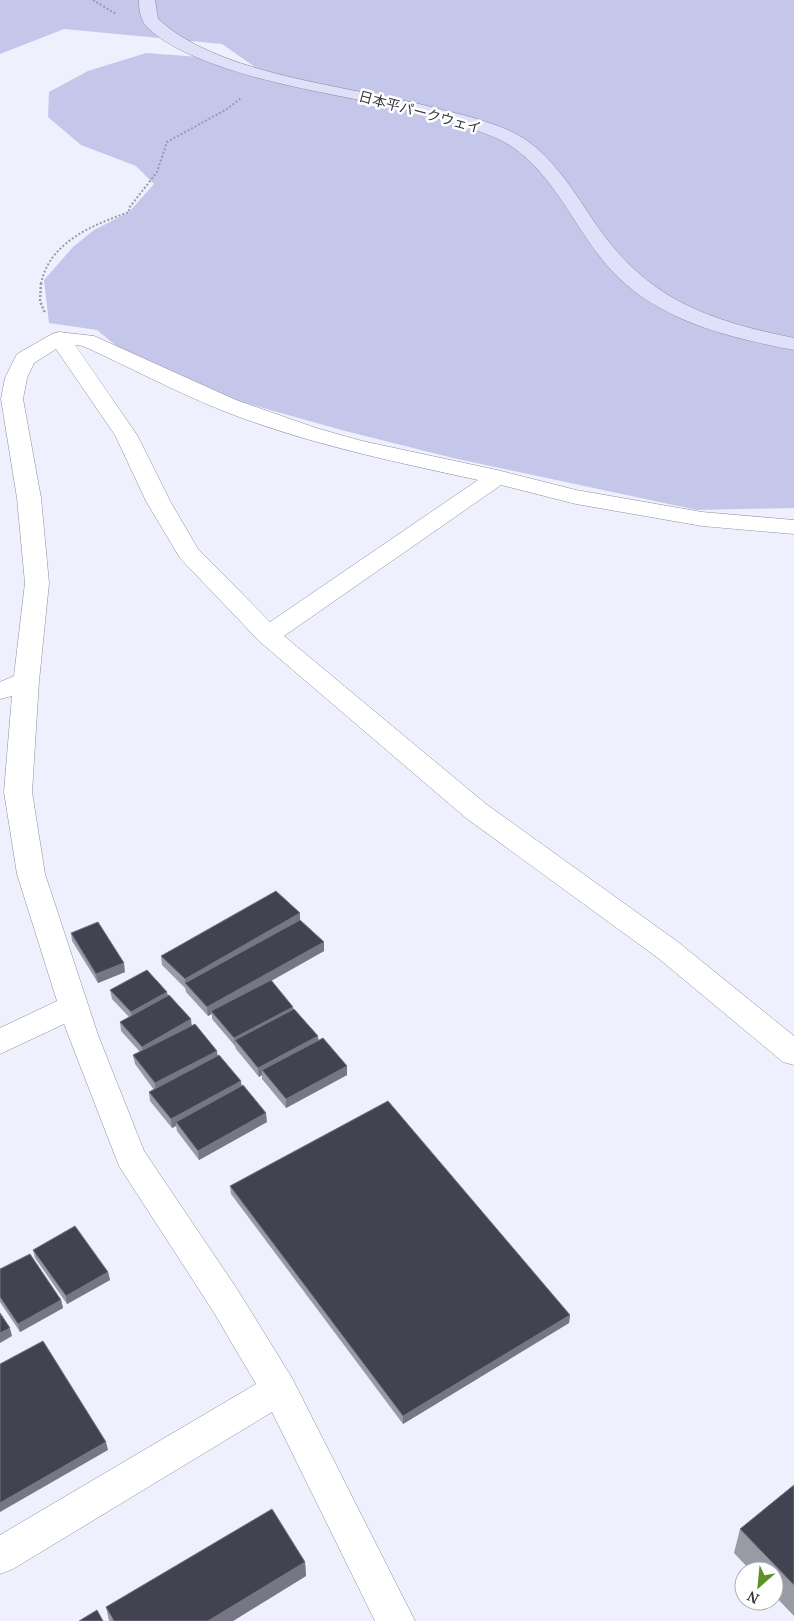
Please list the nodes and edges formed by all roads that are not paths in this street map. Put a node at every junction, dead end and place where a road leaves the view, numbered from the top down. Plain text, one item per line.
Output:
1 (147, 0) edge
2 (59, 338) junction
3 (794, 344) edge
4 (497, 477) junction
5 (794, 527) edge
6 (268, 635) junction
7 (13, 686) edge
8 (73, 1006) junction
9 (0, 1042) edge
10 (794, 1052) edge
11 (279, 1389) junction
12 (0, 1556) edge
13 (396, 1621) edge

1 - 3 street, 日本平パークウェイ
2 - 4 street
2 - 6 street
2 - 7 street
4 - 5 street
4 - 6 street
6 - 10 street
7 - 8 street
8 - 9 street
8 - 11 street
11 - 12 street
11 - 13 street

